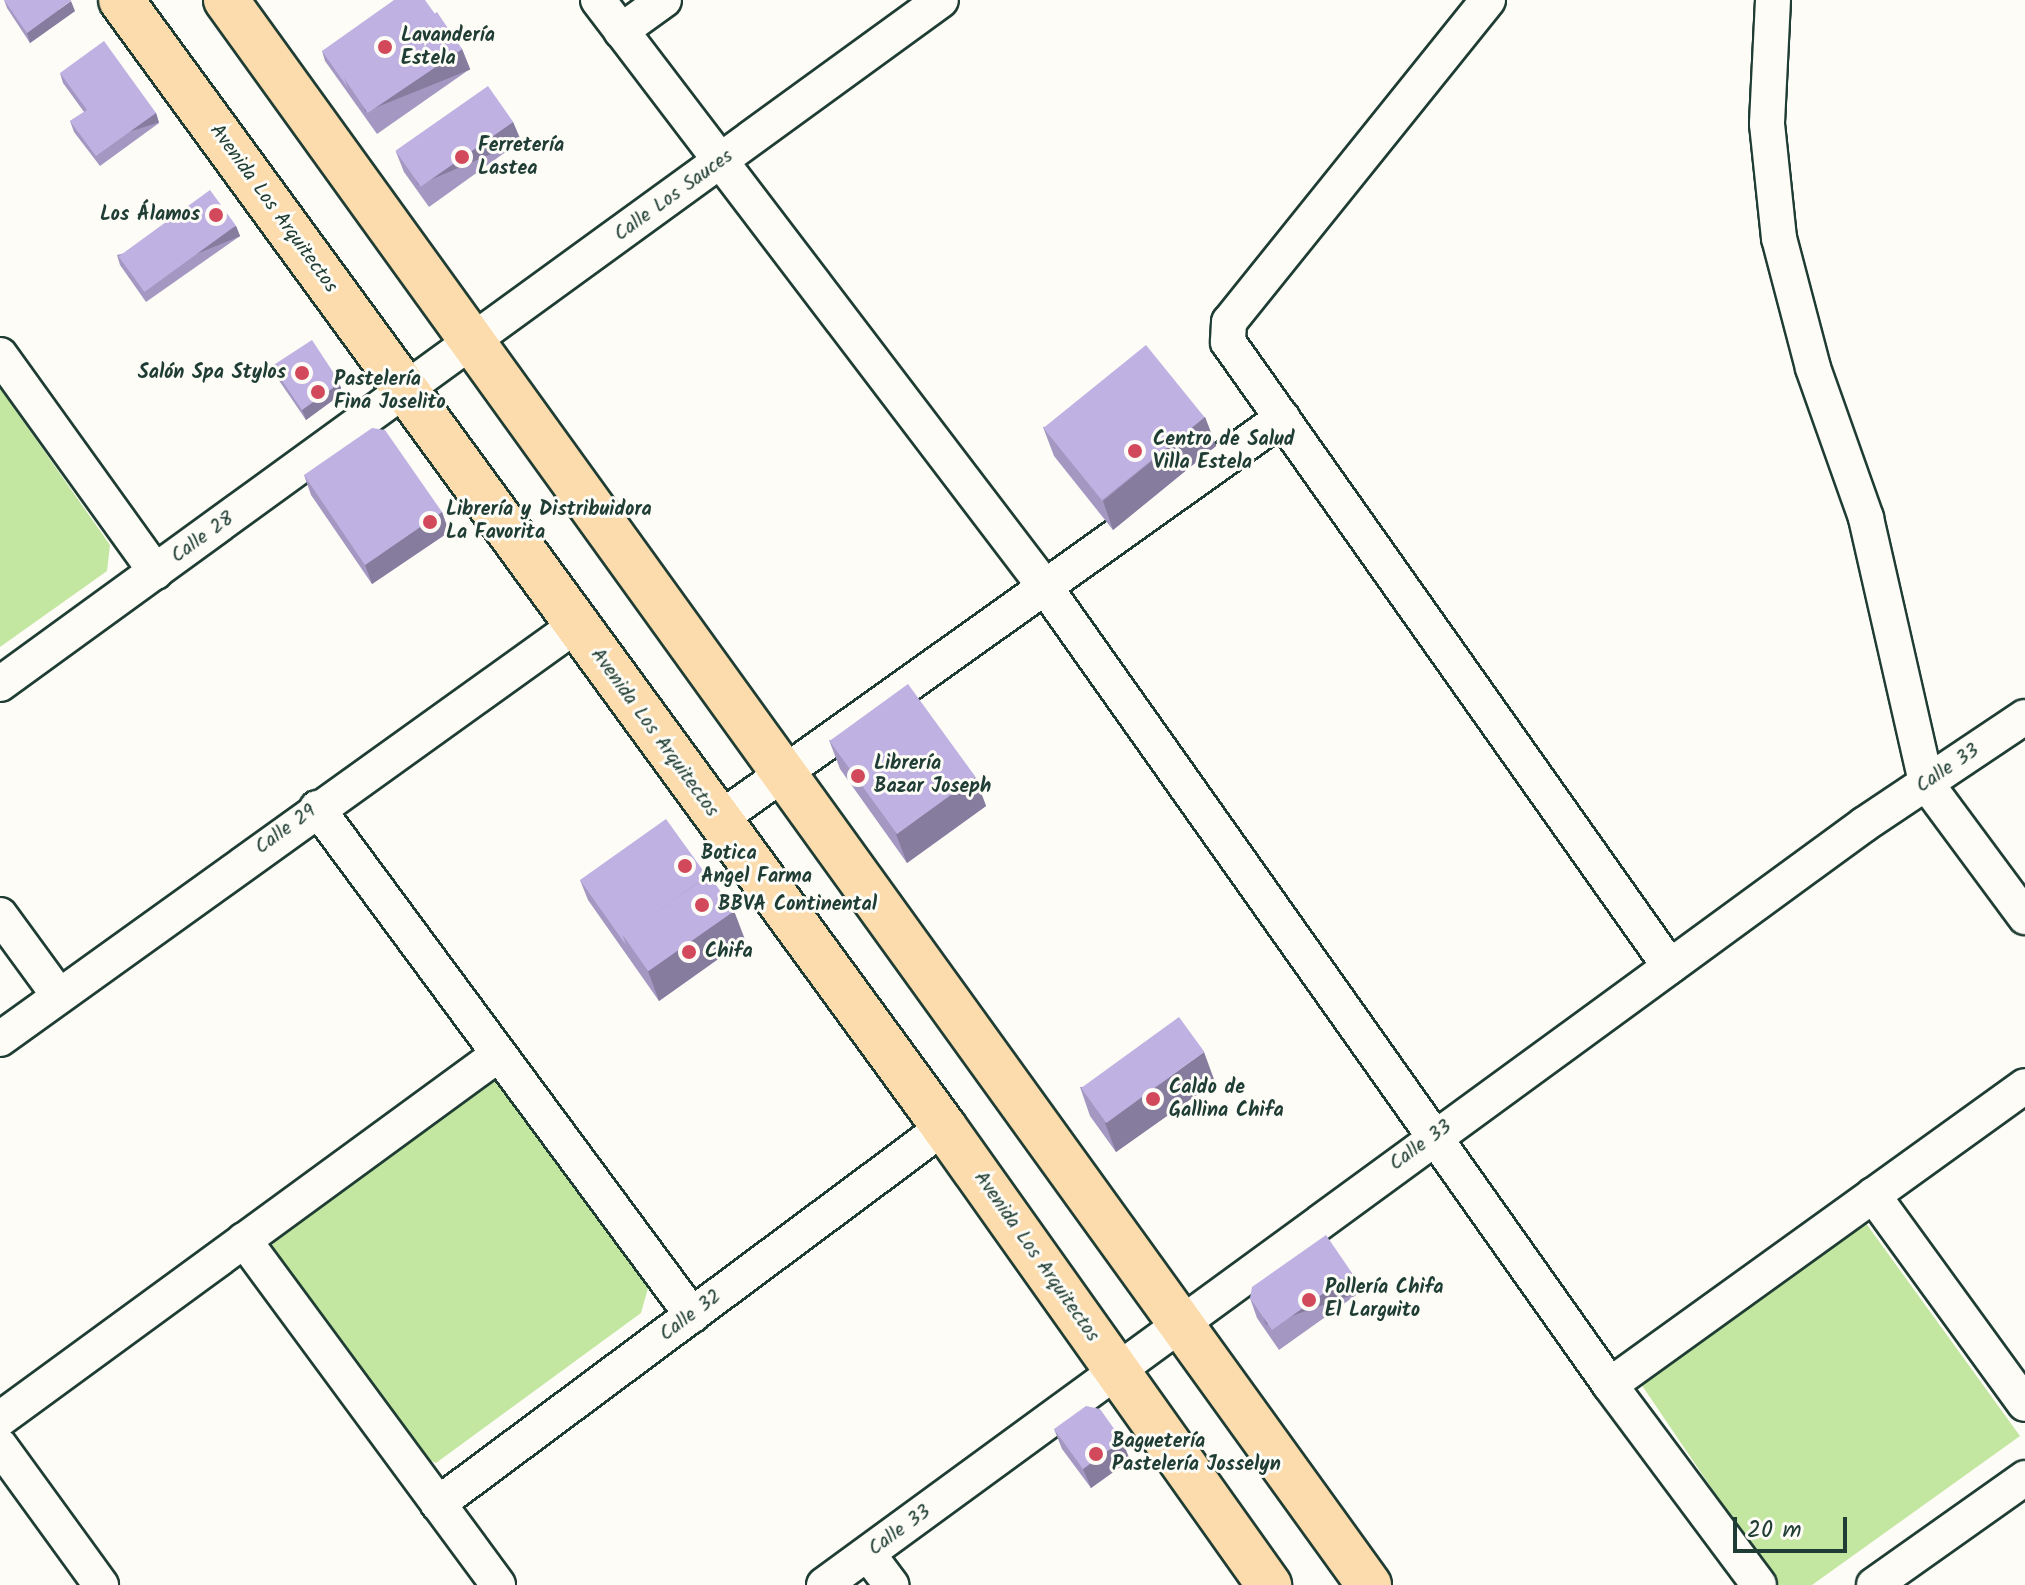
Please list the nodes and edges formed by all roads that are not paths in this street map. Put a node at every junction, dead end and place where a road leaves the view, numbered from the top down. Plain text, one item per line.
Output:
1 (121, 0) edge
2 (226, 0) edge
3 (598, 0) edge
4 (664, 0) edge
5 (941, 0) edge
6 (1488, 0) edge
7 (1773, 0) edge
8 (621, 31) junction
9 (721, 161) junction
10 (474, 344) junction
11 (0, 355) edge
12 (406, 393) junction
13 (1282, 418) junction
14 (156, 572) junction
15 (1045, 587) junction
16 (575, 626) junction
17 (0, 684) edge
18 (2025, 717) edge
19 (783, 772) junction
20 (1926, 783) junction
21 (317, 808) junction
22 (718, 820) junction
23 (0, 915) edge
24 (2025, 917) edge
25 (1670, 967) junction
26 (59, 996) junction
27 (0, 1039) edge
28 (499, 1054) junction
29 (2025, 1086) edge
30 (944, 1127) junction
31 (1433, 1138) junction
32 (1873, 1195) junction
33 (244, 1240) junction
34 (692, 1315) junction
35 (1180, 1323) junction
36 (1117, 1371) junction
37 (1610, 1385) junction
38 (2025, 1404) edge
39 (0, 1419) edge
40 (0, 1446) edge
41 (2025, 1478) edge
42 (438, 1504) junction
43 (868, 1554) junction
44 (101, 1585) edge
45 (498, 1585) edge
46 (824, 1585) edge
47 (891, 1585) edge
48 (1269, 1585) edge
49 (1369, 1585) edge
50 (1759, 1585) edge
51 (1874, 1585) edge

1 - 12 main road, Avenida Los Arquitectos
2 - 10 main road
3 - 8 street
4 - 8 street
5 - 9 street, Calle Los Sauces
6 - 13 street
7 - 20 street
8 - 9 street
9 - 10 street, Calle Los Sauces
9 - 15 street
10 - 12 street, Calle Los Sauces
10 - 19 main road
11 - 14 street
12 - 14 street, Calle 28
12 - 16 main road, Avenida Los Arquitectos
13 - 15 street
13 - 25 street
14 - 17 street, Calle 28
15 - 19 street
15 - 31 street
16 - 21 street, Calle 29
16 - 22 main road, Avenida Los Arquitectos
18 - 20 street, Calle 33
19 - 22 street
19 - 35 main road
20 - 24 street
20 - 25 street, Calle 33
21 - 26 street, Calle 29
21 - 28 street
22 - 30 main road, Avenida Los Arquitectos
23 - 26 street
25 - 31 street, Calle 33
26 - 27 street, Calle 29
28 - 33 street
28 - 34 street
29 - 32 street
30 - 34 street, Calle 32
30 - 36 main road, Avenida Los Arquitectos
31 - 35 street, Calle 33
31 - 37 street
32 - 37 street
32 - 38 street
33 - 39 street
33 - 42 street
34 - 42 street, Calle 32
35 - 36 street, Calle 33
35 - 49 main road
36 - 43 street, Calle 33
36 - 48 main road, Avenida Los Arquitectos
37 - 50 street
40 - 44 street
41 - 51 street
42 - 45 street
43 - 46 street, Calle 33
43 - 47 street

